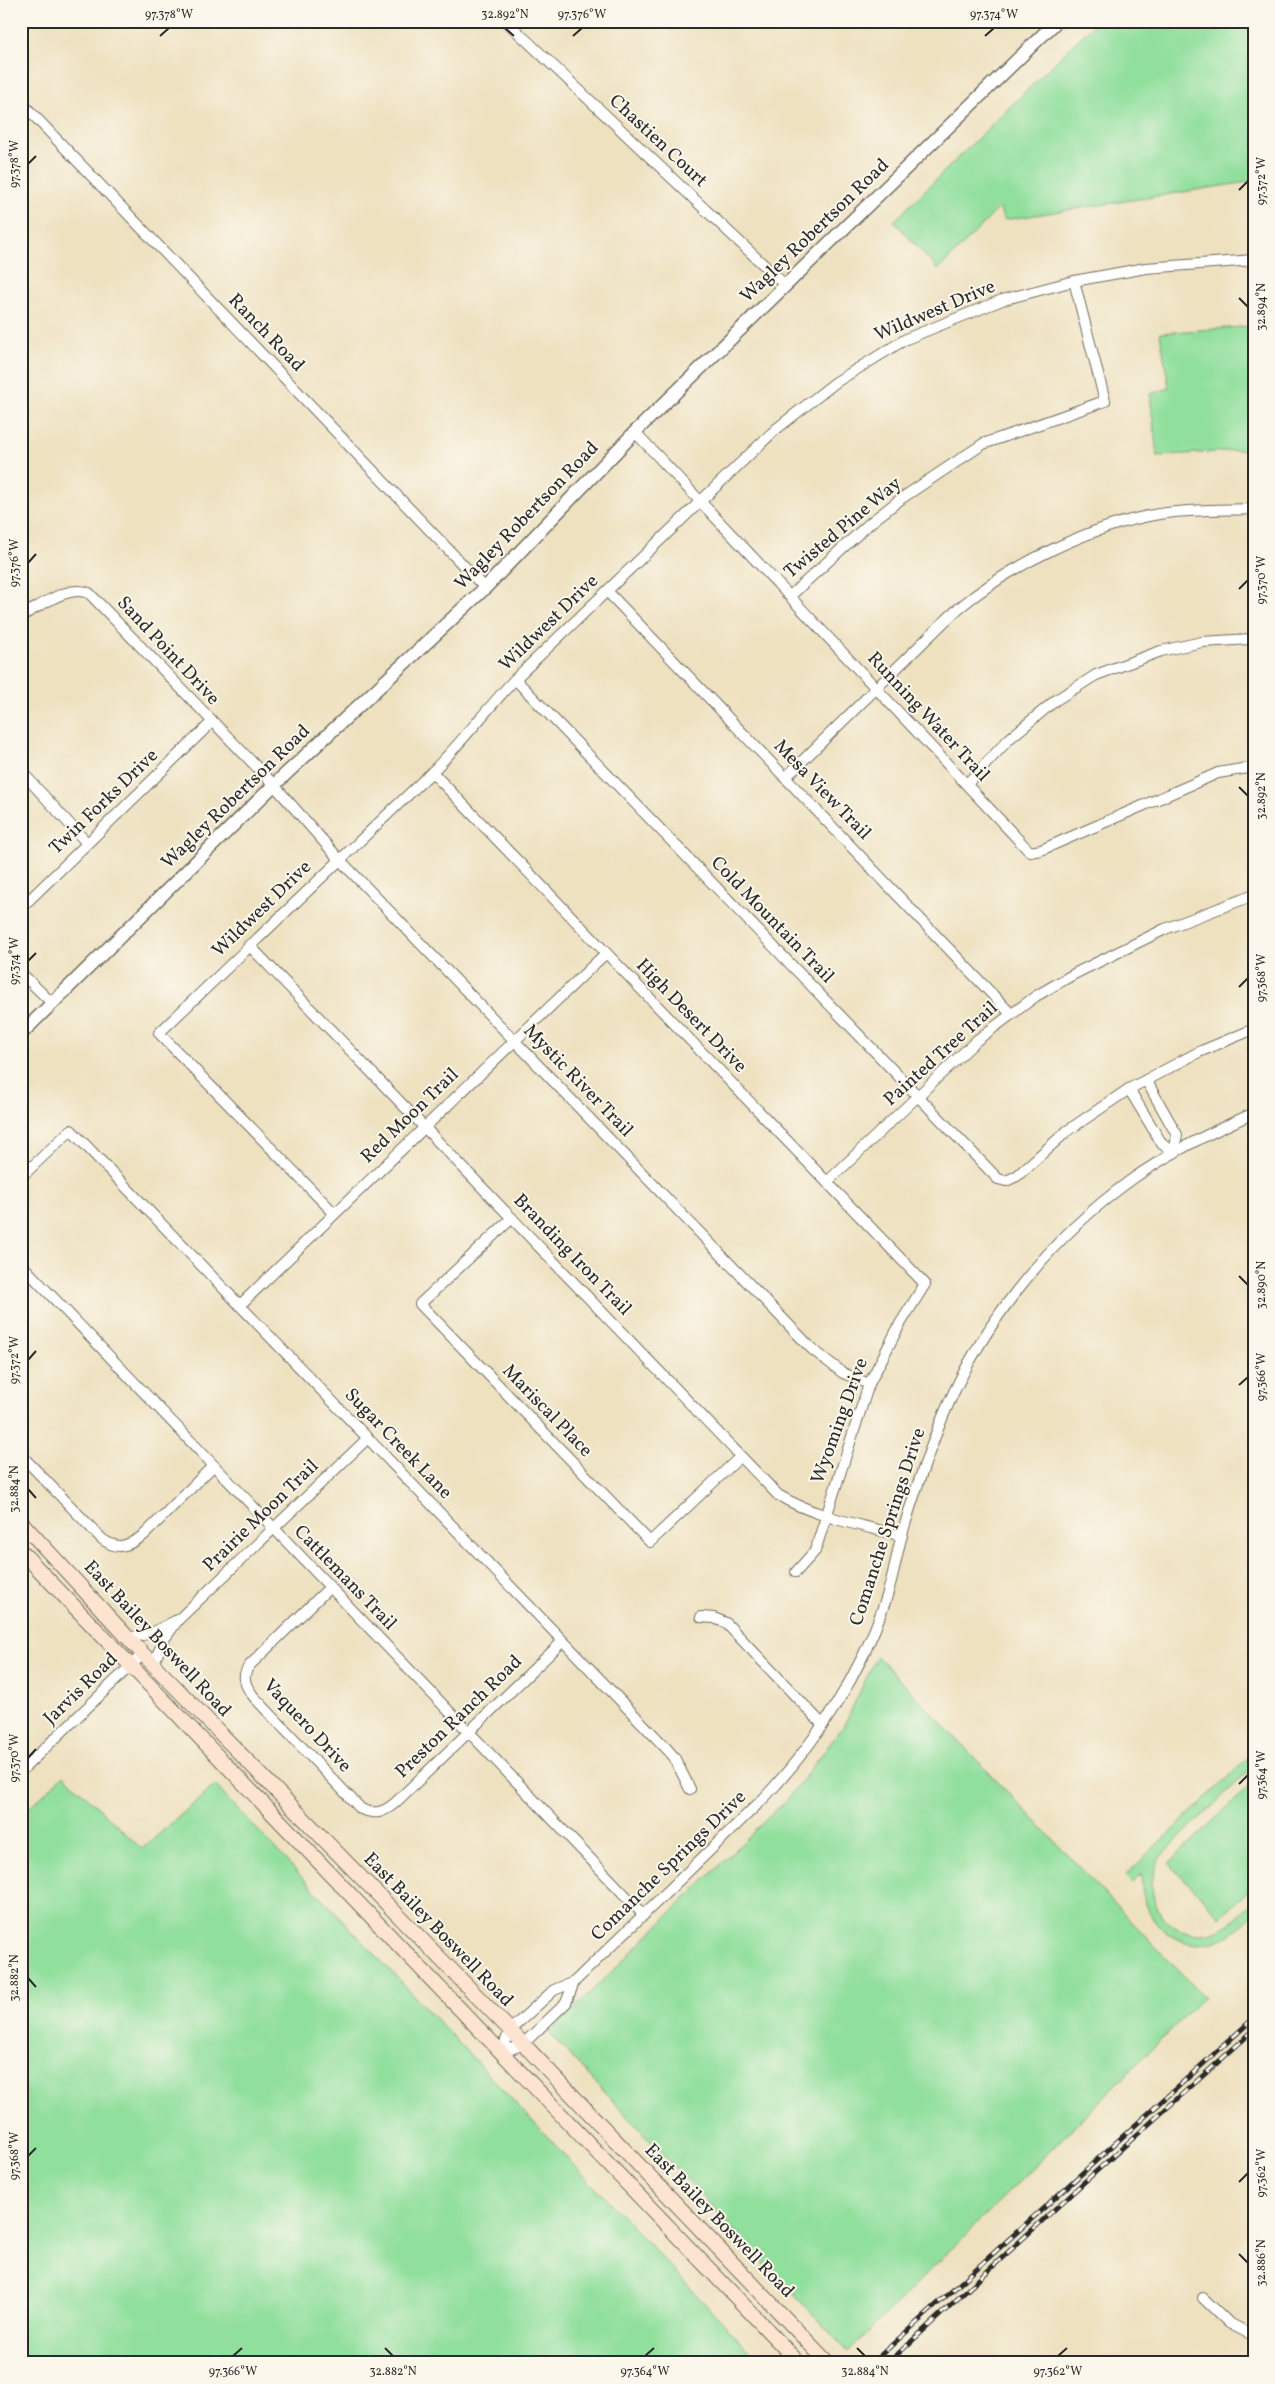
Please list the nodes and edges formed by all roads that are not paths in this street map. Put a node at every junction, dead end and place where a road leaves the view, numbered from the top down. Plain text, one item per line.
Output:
1 (506, 21) edge
2 (1057, 21) edge
3 (21, 102) edge
4 (1254, 260) edge
5 (1074, 281) junction
6 (786, 286) junction
7 (635, 432) junction
8 (699, 503) junction
9 (1253, 509) edge
10 (1254, 521) edge
11 (485, 588) junction
12 (607, 591) junction
13 (790, 596) junction
14 (21, 616) edge
15 (1254, 634) edge
16 (515, 679) junction
17 (877, 688) junction
18 (212, 722) junction
19 (1254, 767) edge
20 (21, 771) edge
21 (432, 772) junction
22 (785, 778) junction
23 (967, 784) junction
24 (274, 786) junction
25 (87, 842) junction
26 (340, 859) junction
27 (1254, 895) edge
28 (21, 908) edge
29 (249, 945) junction
30 (606, 953) junction
31 (21, 973) edge
32 (53, 1004) junction
33 (1011, 1014) junction
34 (1254, 1029) edge
35 (21, 1034) edge
36 (515, 1041) junction
37 (1146, 1080) junction
38 (1129, 1089) junction
39 (917, 1096) junction
40 (1254, 1112) edge
41 (424, 1127) junction
42 (1174, 1153) junction
43 (21, 1177) edge
44 (827, 1182) junction
45 (334, 1213) junction
46 (512, 1218) junction
47 (21, 1264) edge
48 (925, 1284) joint
49 (240, 1305) junction
50 (869, 1384) junction
51 (368, 1438) junction
52 (21, 1455) edge
53 (740, 1457) junction
54 (213, 1466) junction
55 (826, 1515) junction
56 (21, 1522) edge
57 (273, 1529) junction
58 (902, 1536) junction
59 (21, 1552) edge
60 (796, 1572) dead end
61 (329, 1588) junction
62 (701, 1617) dead end
63 (178, 1620) junction
64 (128, 1638) junction
65 (562, 1642) junction
66 (148, 1659) junction
67 (131, 1666) junction
68 (822, 1724) junction
69 (468, 1732) junction
70 (21, 1771) edge
71 (690, 1789) dead end
72 (378, 1813) joint
73 (644, 1915) junction
74 (574, 1982) junction
75 (510, 2030) junction
76 (523, 2044) junction
77 (501, 2054) junction
78 (680, 2208) junction
79 (664, 2223) junction
80 (1203, 2298) dead end
81 (1254, 2336) edge
82 (800, 2363) edge
83 (828, 2363) edge

1 - 6 street, Chastien Court
2 - 6 street, Wagley Robertson Road
3 - 11 street, Ranch Road
4 - 5 street, Wildwest Drive
5 - 8 street, Wildwest Drive
5 - 13 street, Twisted Pine Way
6 - 7 street, Wagley Robertson Road
7 - 8 street, Running Water Trail
7 - 11 street, Wagley Robertson Road
8 - 12 street, Wildwest Drive
8 - 13 street, Running Water Trail
9 - 10 street
9 - 17 street
11 - 24 street, Wagley Robertson Road
12 - 16 street, Wildwest Drive
12 - 22 street, Mesa View Trail
13 - 17 street, Running Water Trail
14 - 18 street, Sand Point Drive
15 - 23 street
16 - 21 street, Wildwest Drive
16 - 39 street, Cold Mountain Trail
17 - 22 street
17 - 23 street, Running Water Trail
18 - 24 street, Sand Point Drive
18 - 25 street, Twin Forks Drive
19 - 23 street, Running Water Trail
20 - 25 street
21 - 26 street, Wildwest Drive
21 - 30 street, High Desert Drive
22 - 33 street, Mesa View Trail
24 - 26 street, Mystic River Trail
24 - 32 street, Wagley Robertson Road
25 - 28 street, Twin Forks Drive
26 - 29 street, Wildwest Drive
26 - 36 street, Mystic River Trail
27 - 33 street, Painted Tree Trail
29 - 41 street, Branding Iron Trail
29 - 45 street, Wildwest Drive
30 - 36 street, Red Moon Trail
30 - 44 street, High Desert Drive
31 - 32 street
32 - 35 street, Wagley Robertson Road
33 - 39 street, Painted Tree Trail
34 - 37 street
36 - 41 street, Red Moon Trail
36 - 50 street, Mystic River Trail
37 - 38 street
37 - 42 street
38 - 39 street, Cold Mountain Trail
38 - 42 street
39 - 44 street, Painted Tree Trail
40 - 42 street, Comanche Springs Drive
41 - 45 street, Red Moon Trail
41 - 46 street, Branding Iron Trail
42 - 58 street, Comanche Springs Drive
43 - 49 street, Sugar Creek Lane
44 - 48 street, High Desert Drive
45 - 49 street, Red Moon Trail
46 - 53 street, Branding Iron Trail
46 - 53 street, Mariscal Place
47 - 54 street, Cattlemans Trail
48 - 50 street, Wyoming Drive
49 - 51 street, Sugar Creek Lane
50 - 55 street, Wyoming Drive
51 - 57 street, Prairie Moon Trail
51 - 65 street, Sugar Creek Lane
52 - 54 street
53 - 55 street, Branding Iron Trail
54 - 57 street, Cattlemans Trail
55 - 58 street, Branding Iron Trail
55 - 60 street, Wyoming Drive
56 - 64 main road, East Bailey Boswell Road
57 - 61 street, Cattlemans Trail
57 - 63 street, Prairie Moon Trail
58 - 68 street, Comanche Springs Drive
59 - 67 main road, East Bailey Boswell Road
61 - 69 street, Cattlemans Trail
61 - 72 street, Vaquero Drive
62 - 68 street
63 - 64 street, Prairie Moon Trail
63 - 66 street, Prairie Moon Trail
64 - 66 main road, East Bailey Boswell Road
65 - 69 street, Preston Ranch Road
65 - 71 street, Sugar Creek Lane
66 - 67 street, Jarvis Road
66 - 75 main road, East Bailey Boswell Road
67 - 70 street, Jarvis Road
67 - 77 main road, East Bailey Boswell Road
68 - 73 street, Comanche Springs Drive
69 - 72 street, Preston Ranch Road
69 - 73 street, Cattlemans Trail
73 - 74 street, Comanche Springs Drive
74 - 75 street, Comanche Springs Drive
74 - 76 street, Comanche Springs Drive
75 - 76 main road, East Bailey Boswell Road
75 - 77 street, Comanche Springs Drive
76 - 77 street, Comanche Springs Drive
76 - 78 main road, East Bailey Boswell Road
77 - 79 main road, East Bailey Boswell Road
78 - 79 main road
78 - 83 main road, East Bailey Boswell Road
79 - 82 main road, East Bailey Boswell Road
80 - 81 street

